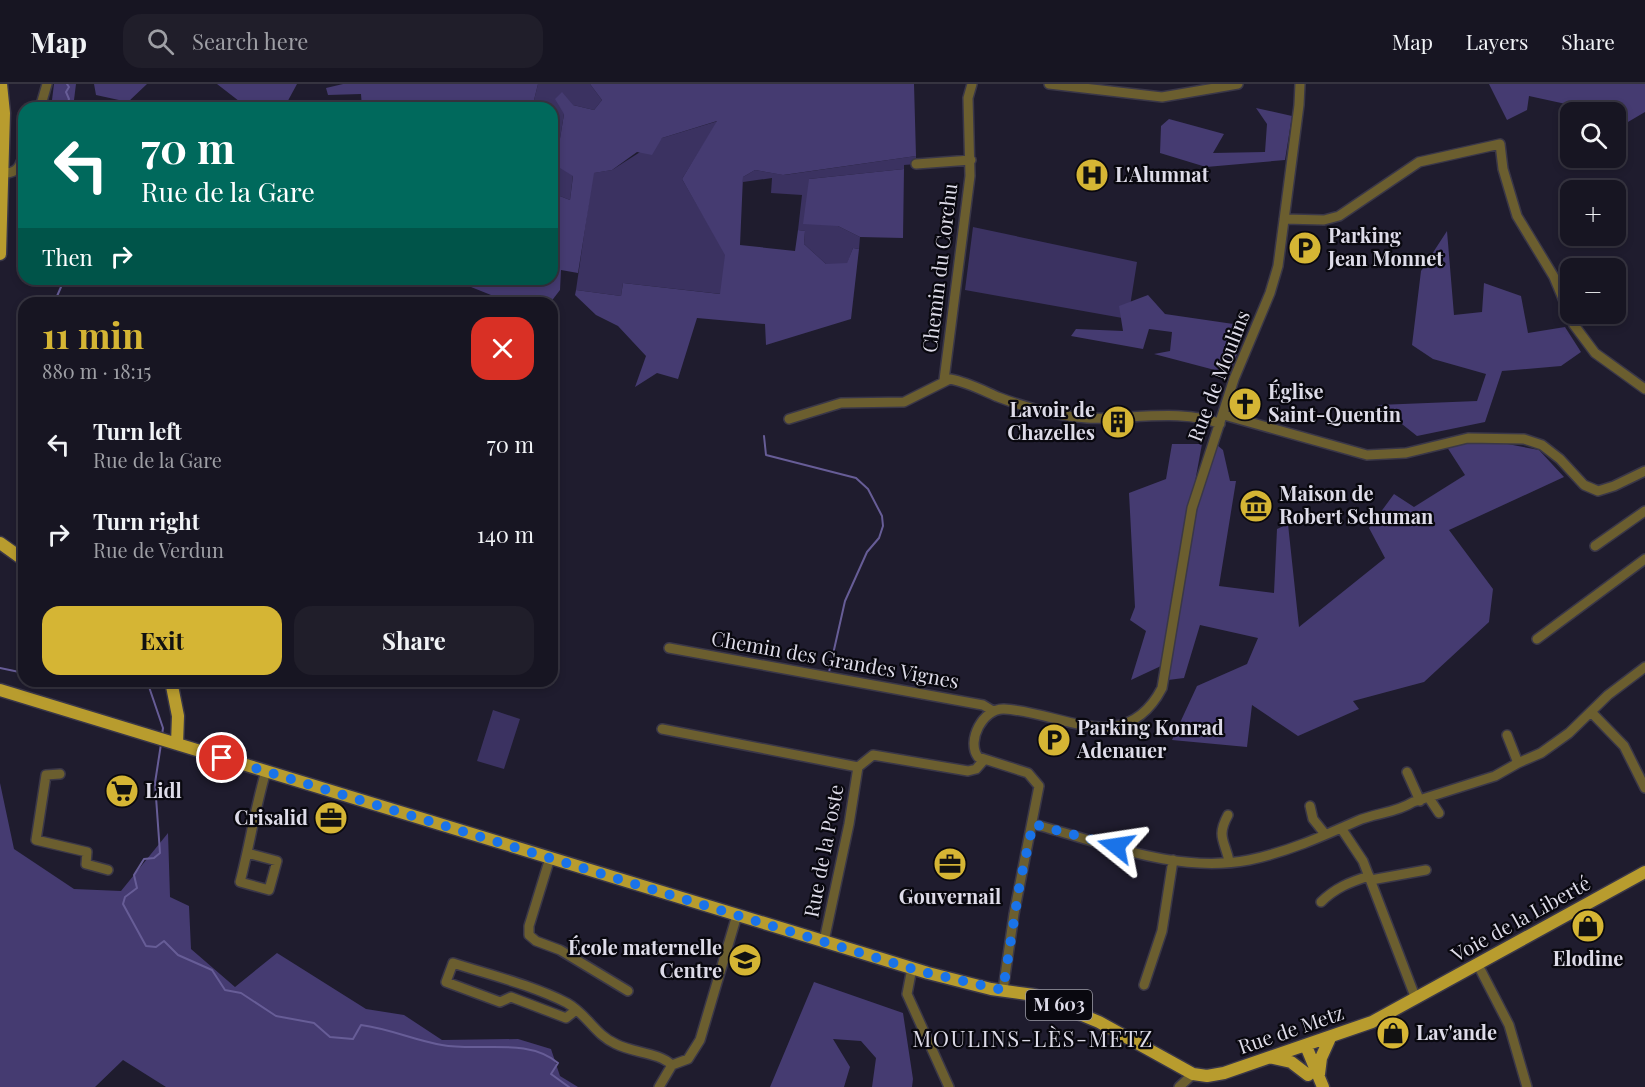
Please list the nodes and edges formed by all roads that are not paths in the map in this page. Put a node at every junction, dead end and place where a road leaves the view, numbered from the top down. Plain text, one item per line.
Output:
1 (1, 84) edge
2 (47, 84) edge
3 (972, 84) edge
4 (1049, 84) edge
5 (1238, 84) edge
6 (1300, 84) edge
7 (42, 102) edge
8 (971, 160) junction
9 (916, 164) dead end
10 (18, 169) edge
11 (4, 173) junction
12 (1284, 219) junction
13 (0, 254) edge
14 (944, 380) junction
15 (1645, 389) edge
16 (789, 419) dead end
17 (1222, 419) junction
18 (1645, 471) edge
19 (1645, 511) edge
20 (0, 544) edge
21 (1595, 546) dead end
22 (18, 556) edge
23 (1645, 559) edge
24 (1538, 639) dead end
25 (669, 648) dead end
26 (1645, 667) edge
27 (172, 687) edge
28 (0, 690) edge
29 (993, 711) junction
30 (1592, 713) junction
31 (662, 729) dead end
32 (1507, 735) dead end
33 (176, 744) junction
34 (983, 760) junction
35 (1518, 763) junction
36 (858, 767) junction
37 (266, 771) junction
38 (1407, 772) dead end
39 (60, 774) dead end
40 (1645, 788) edge
41 (1424, 799) junction
42 (1310, 806) dead end
43 (1439, 813) dead end
44 (1228, 815) dead end
45 (1033, 824) junction
46 (1341, 828) junction
47 (1325, 834) junction
48 (248, 853) junction
49 (550, 858) junction
50 (1173, 860) junction
51 (1229, 861) junction
52 (108, 870) dead end
53 (1426, 870) dead end
54 (1645, 872) edge
55 (1370, 878) junction
56 (1321, 903) dead end
57 (737, 915) junction
58 (824, 941) junction
59 (1478, 965) junction
60 (912, 968) junction
61 (1144, 985) dead end
62 (1003, 990) junction
63 (628, 991) dead end
64 (1416, 999) junction
65 (576, 1010) junction
66 (1330, 1038) junction
67 (1307, 1050) junction
68 (1271, 1058) junction
69 (672, 1065) junction
70 (1193, 1074) junction
71 (1313, 1079) edge
72 (659, 1087) edge
73 (949, 1087) edge
74 (1179, 1087) edge
75 (1323, 1087) edge
76 (1527, 1087) edge

1 - 11 main road
2 - 7 street
3 - 8 street, Chemin du Corchu
4 - 5 street
6 - 12 street, Rue de Moulins
8 - 9 street
8 - 14 street, Chemin du Corchu
10 - 11 street
11 - 13 main road
12 - 15 street
12 - 17 street, Rue de Moulins
14 - 16 street
14 - 17 street
17 - 18 street
17 - 29 street, Rue de Moulins
19 - 21 street
20 - 22 main road
23 - 24 street
25 - 29 street, Chemin des Grandes Vignes
26 - 30 street
27 - 33 main road
28 - 33 main road, M 603
29 - 34 street
30 - 35 street
30 - 40 street
31 - 36 street
32 - 35 street
33 - 37 main road, M 603
34 - 36 street
34 - 45 street
35 - 41 street
36 - 58 street, Rue de la Poste
37 - 48 street
37 - 49 main road, M 603
38 - 41 street
39 - 52 street
41 - 43 street
41 - 46 street
42 - 47 street
44 - 51 street
45 - 50 street
45 - 62 street
46 - 47 street
46 - 55 street
47 - 51 street
48 - 48 street
49 - 57 main road, M 603
49 - 63 street
50 - 51 street
50 - 61 street
53 - 55 street
54 - 59 main road, Voie de la Liberté
55 - 56 street
55 - 64 street
57 - 58 main road, M 603
57 - 69 street
58 - 60 main road, M 603
59 - 64 main road, Voie de la Liberté
59 - 76 street
60 - 62 main road, M 603
60 - 73 street
62 - 70 main road, M 603
64 - 66 main road, Rue de Metz
65 - 65 street
65 - 69 street
66 - 67 main road, Rue de Metz
66 - 71 main road
67 - 68 main road, Rue de Metz
67 - 71 main road
68 - 70 main road, Rue de Metz
68 - 71 main road
69 - 72 street
70 - 74 street
71 - 75 main road

